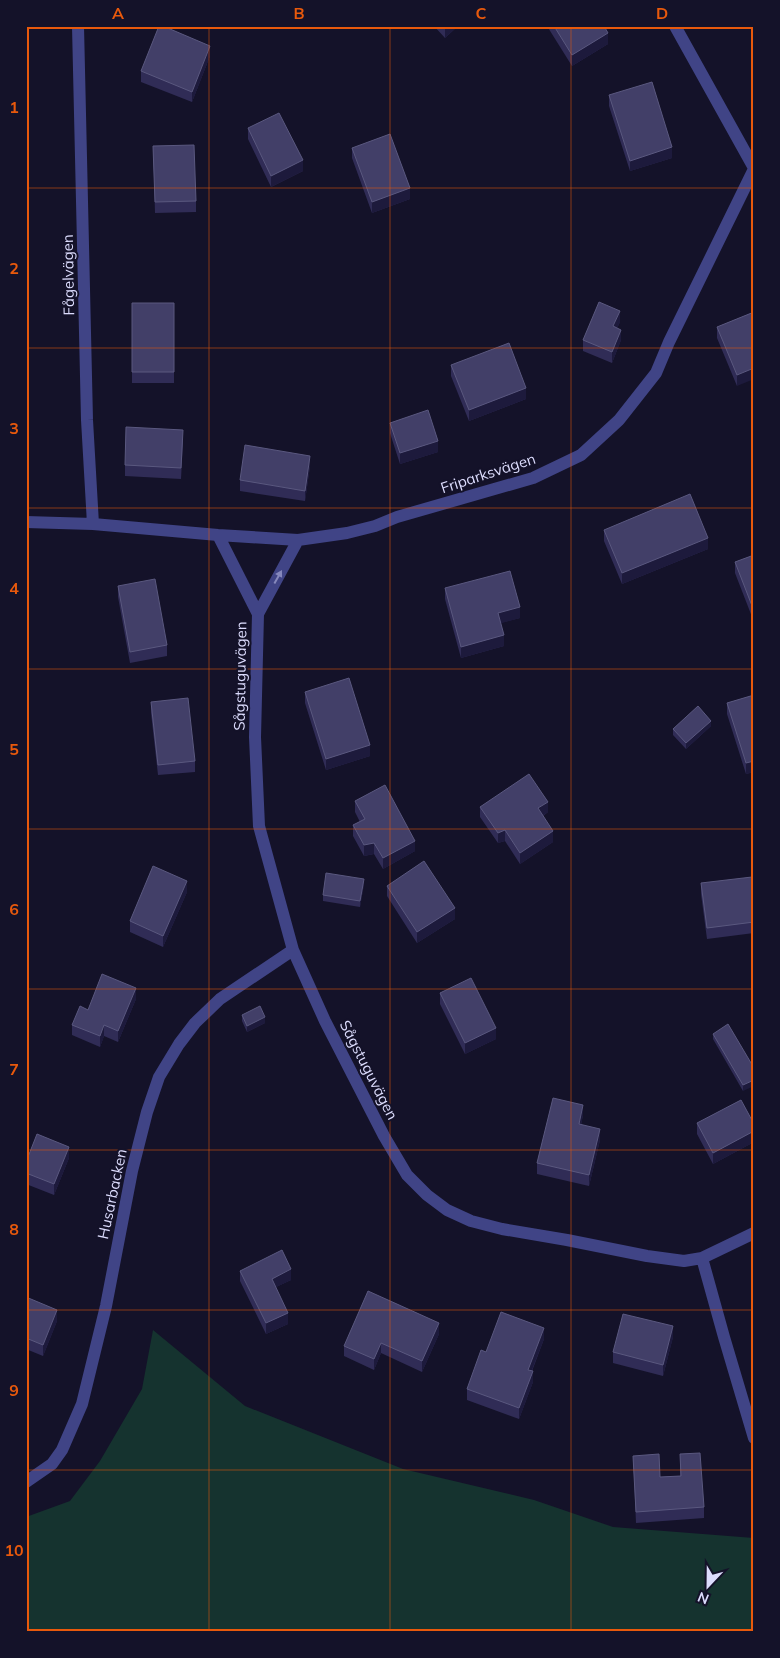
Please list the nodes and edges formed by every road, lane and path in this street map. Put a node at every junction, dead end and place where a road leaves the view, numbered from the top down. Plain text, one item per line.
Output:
1 (78, 26) edge
2 (675, 26) edge
3 (754, 169) edge
4 (26, 522) edge
5 (93, 524) junction
6 (218, 535) junction
7 (298, 540) junction
8 (258, 614) junction
9 (293, 950) junction
10 (754, 1234) edge
11 (702, 1258) junction
12 (754, 1438) edge
13 (26, 1482) edge

1 - 5 street, Fågelvägen
2 - 3 street
3 - 7 street, Friparksvägen
4 - 5 street
5 - 6 street
6 - 7 street, Friparksvägen
6 - 8 street, Sågstuguvägen
8 -> 7 street, Sågstuguvägen
8 - 9 street, Sågstuguvägen
9 - 11 street, Sågstuguvägen
9 - 13 street, Husarbacken
10 - 11 street, Sågstuguvägen
11 - 12 street

